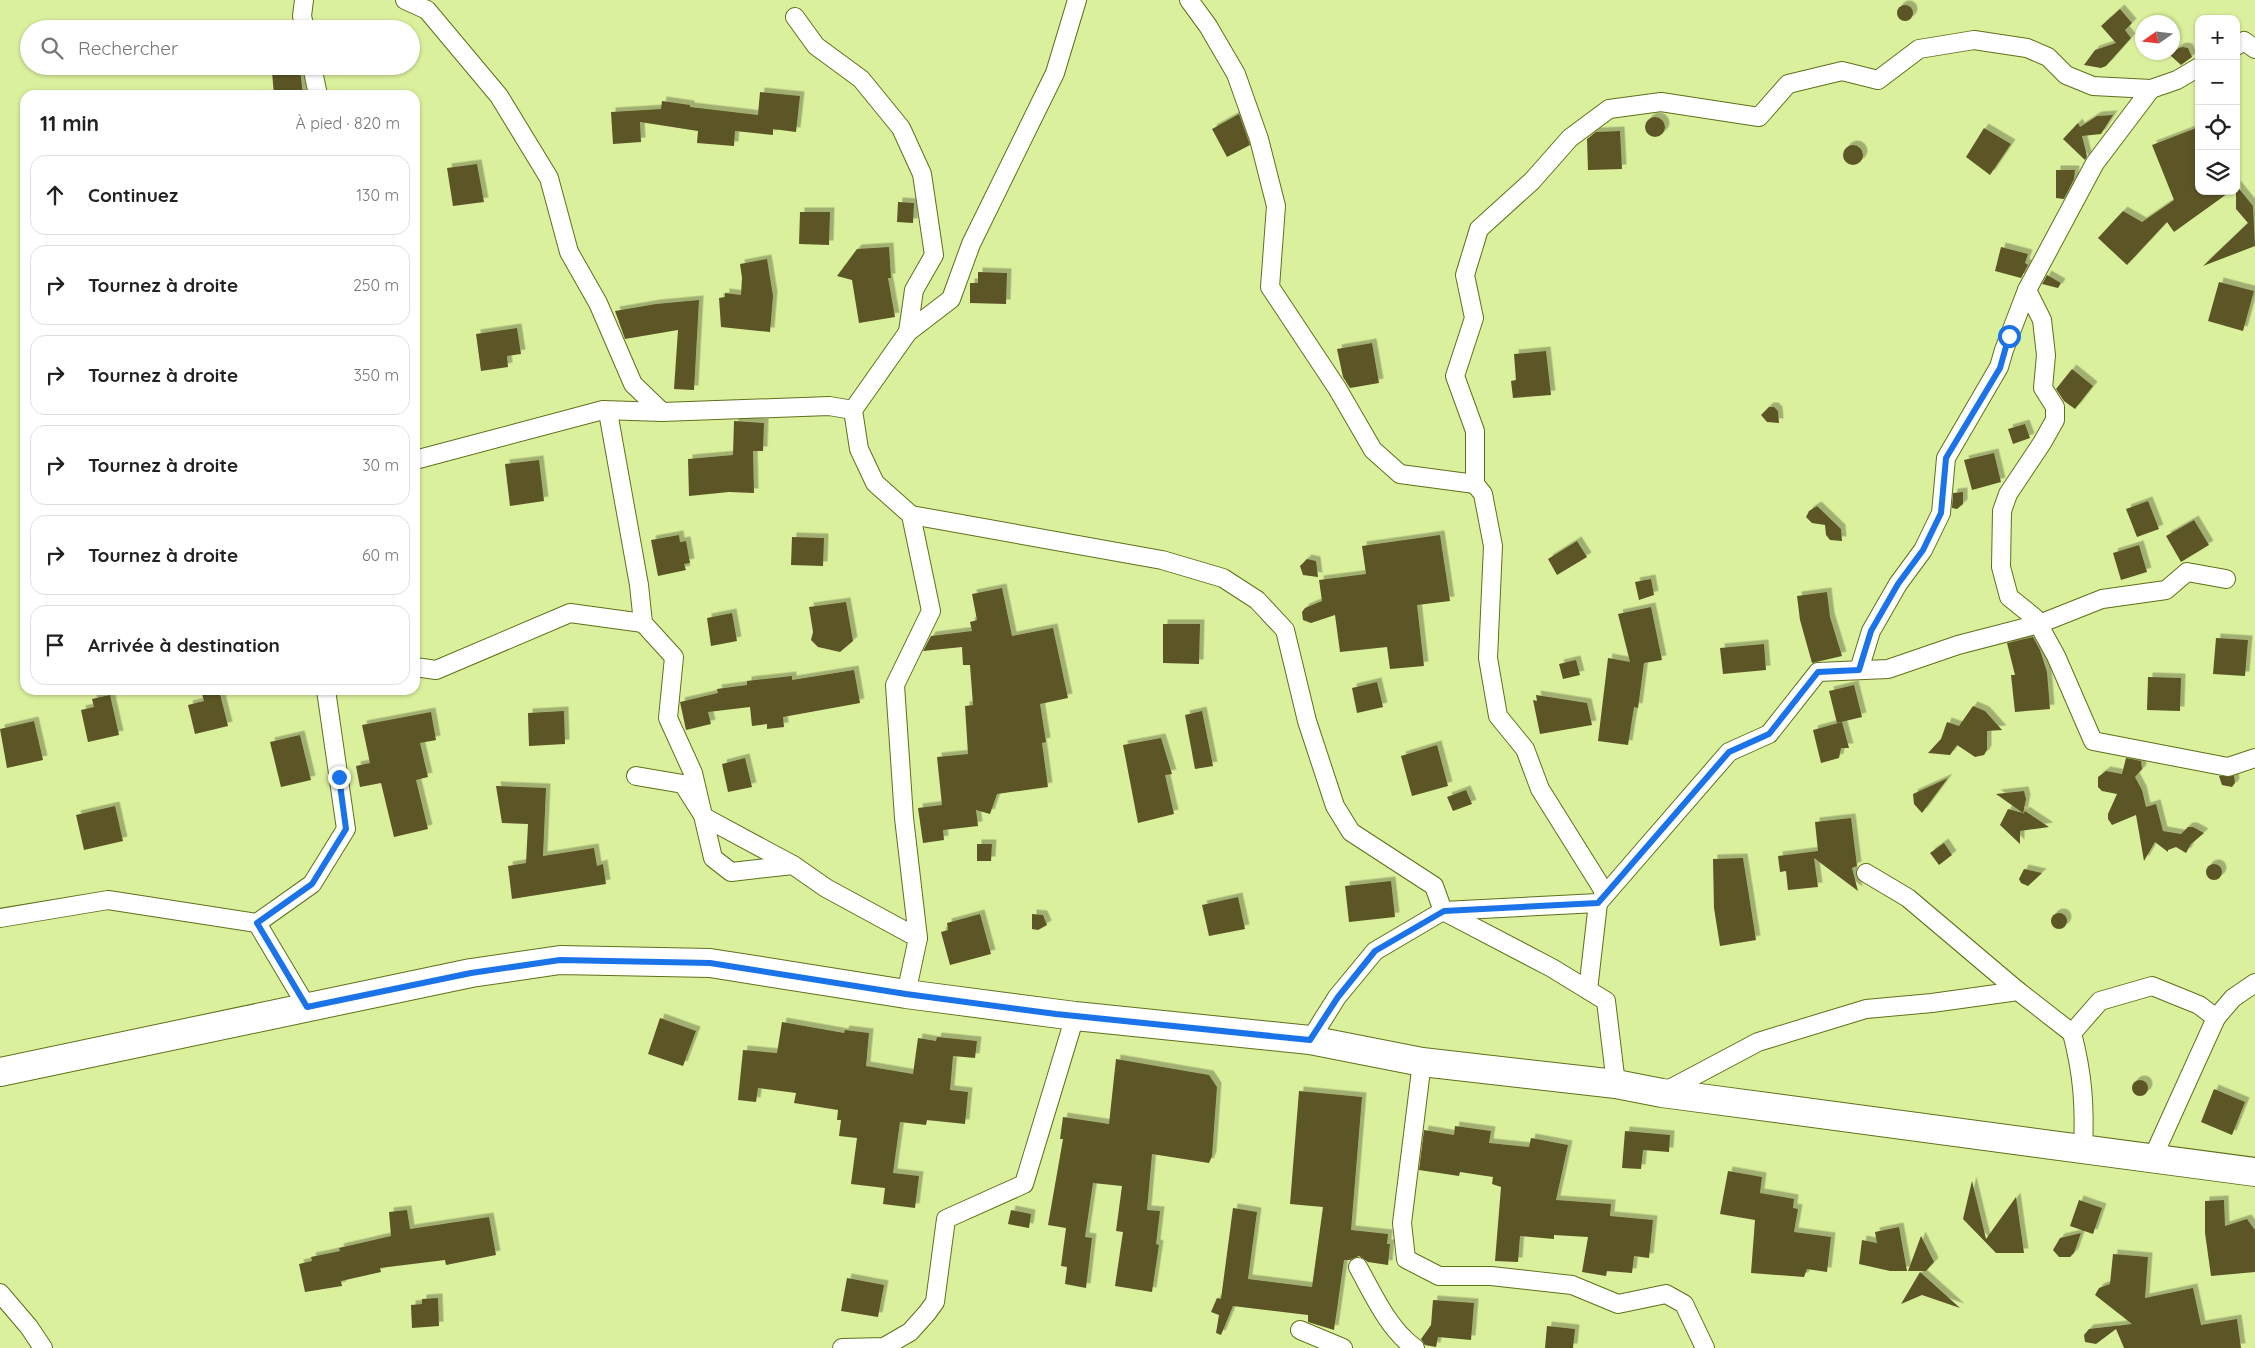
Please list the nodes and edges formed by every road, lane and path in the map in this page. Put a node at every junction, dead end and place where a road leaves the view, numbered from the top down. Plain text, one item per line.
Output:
1 (304, 0) edge
2 (405, 0) edge
3 (1077, 0) edge
4 (1189, 0) edge
5 (795, 17) dead end
6 (303, 20) edge
7 (2240, 44) edge
8 (2255, 49) edge
9 (2195, 69) edge
10 (314, 75) edge
11 (2151, 89) junction
12 (317, 90) edge
13 (2027, 290) junction
14 (908, 332) junction
15 (853, 410) junction
16 (608, 412) junction
17 (662, 412) junction
18 (420, 459) edge
19 (1475, 484) junction
20 (911, 515) junction
21 (2226, 579) dead end
22 (643, 623) junction
23 (2039, 624) junction
24 (420, 668) edge
25 (1859, 670) junction
26 (327, 695) edge
27 (2255, 758) edge
28 (636, 776) dead end
29 (704, 817) junction
30 (793, 865) junction
31 (1866, 873) dead end
32 (1602, 898) junction
33 (1444, 911) junction
34 (0, 918) edge
35 (257, 923) junction
36 (918, 938) junction
37 (2255, 983) edge
38 (1588, 990) junction
39 (2018, 991) junction
40 (906, 994) junction
41 (307, 1007) junction
42 (1075, 1016) junction
43 (2216, 1018) junction
44 (2072, 1033) junction
45 (1310, 1040) junction
46 (1422, 1062) junction
47 (0, 1072) edge
48 (1616, 1084) junction
49 (1662, 1093) junction
50 (2083, 1150) junction
51 (2153, 1157) junction
52 (2255, 1172) edge
53 (1358, 1267) dead end
54 (0, 1293) edge
55 (1300, 1330) dead end
56 (43, 1348) edge
57 (842, 1348) edge
58 (1343, 1348) edge
59 (1415, 1348) edge
60 (1705, 1348) edge

1 - 6 street
2 - 17 street
3 - 14 street
4 - 19 street
5 - 14 street
7 - 8 street
9 - 11 street
10 - 12 street
11 - 13 street
11 - 19 street
13 - 23 street
13 - 25 street
14 - 15 street
15 - 17 street
15 - 20 street
16 - 17 street
16 - 18 street
16 - 22 street
19 - 32 street
20 - 33 street
20 - 36 street
21 - 23 street
22 - 24 street
22 - 29 street
23 - 25 street
23 - 27 street
25 - 32 street
26 - 35 street
28 - 29 street
29 - 30 street
29 - 30 street
30 - 36 street
31 - 39 street
32 - 33 street
32 - 38 street
33 - 38 street
33 - 45 street
34 - 35 street
35 - 41 street
36 - 40 street
37 - 43 street
38 - 48 street
39 - 44 street
39 - 49 street
40 - 41 main road
40 - 42 main road
41 - 47 main road
42 - 45 main road
42 - 57 street
43 - 44 street
43 - 51 street
44 - 50 street
45 - 46 main road
46 - 48 main road
46 - 60 street
48 - 49 main road
49 - 50 main road
50 - 51 main road
51 - 52 main road
53 - 59 street
54 - 56 street
55 - 58 street

